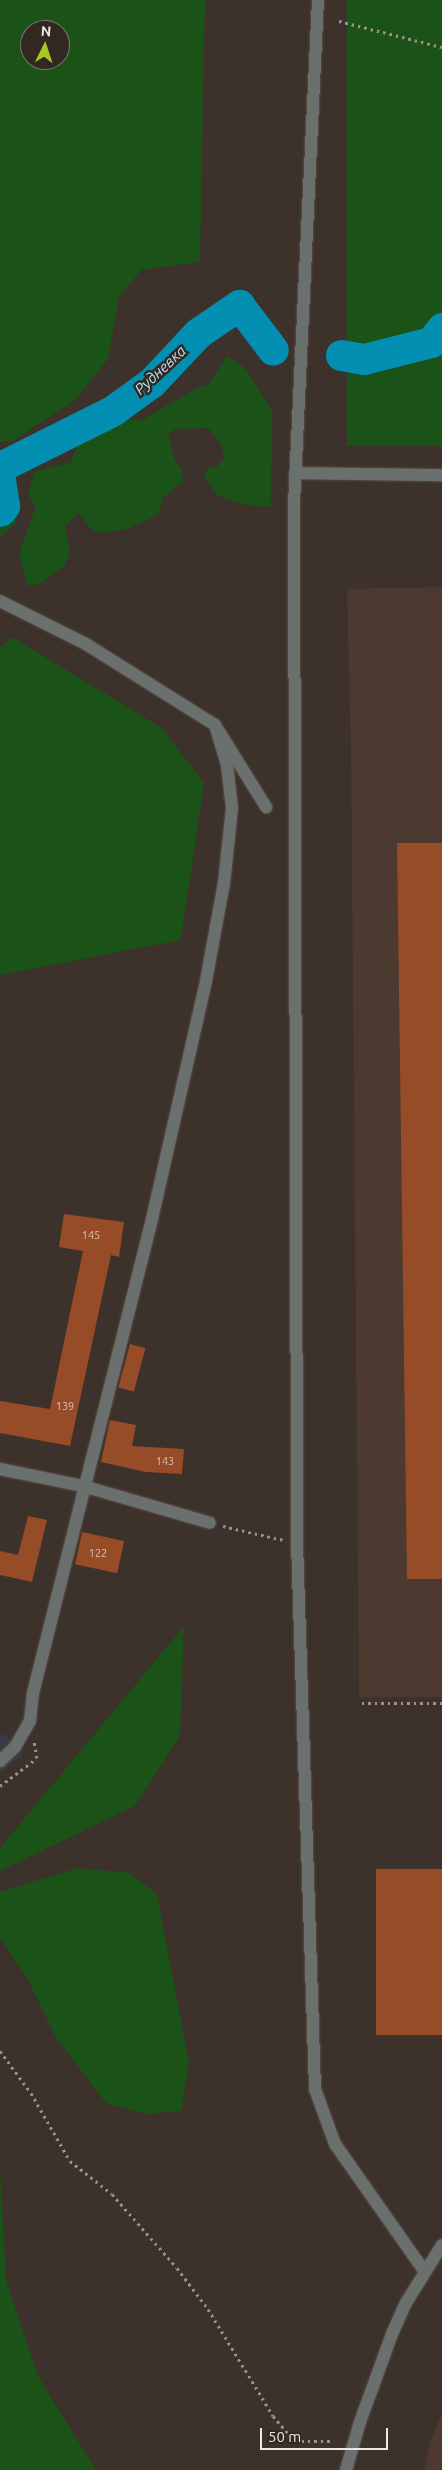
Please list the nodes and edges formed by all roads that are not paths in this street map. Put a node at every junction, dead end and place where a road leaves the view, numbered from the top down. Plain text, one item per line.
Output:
1 (318, 0) edge
2 (295, 473) junction
3 (442, 475) edge
4 (0, 602) edge
5 (215, 726) junction
6 (266, 807) dead end
7 (0, 1469) edge
8 (83, 1486) junction
9 (210, 1523) road end
10 (0, 1761) edge
11 (442, 2245) edge
12 (425, 2272) junction
13 (346, 2470) edge

1 - 2 street
2 - 3 street
2 - 12 street
4 - 5 street
5 - 6 street
5 - 8 street
7 - 8 street
8 - 9 street
8 - 10 street
11 - 12 street
12 - 13 street

